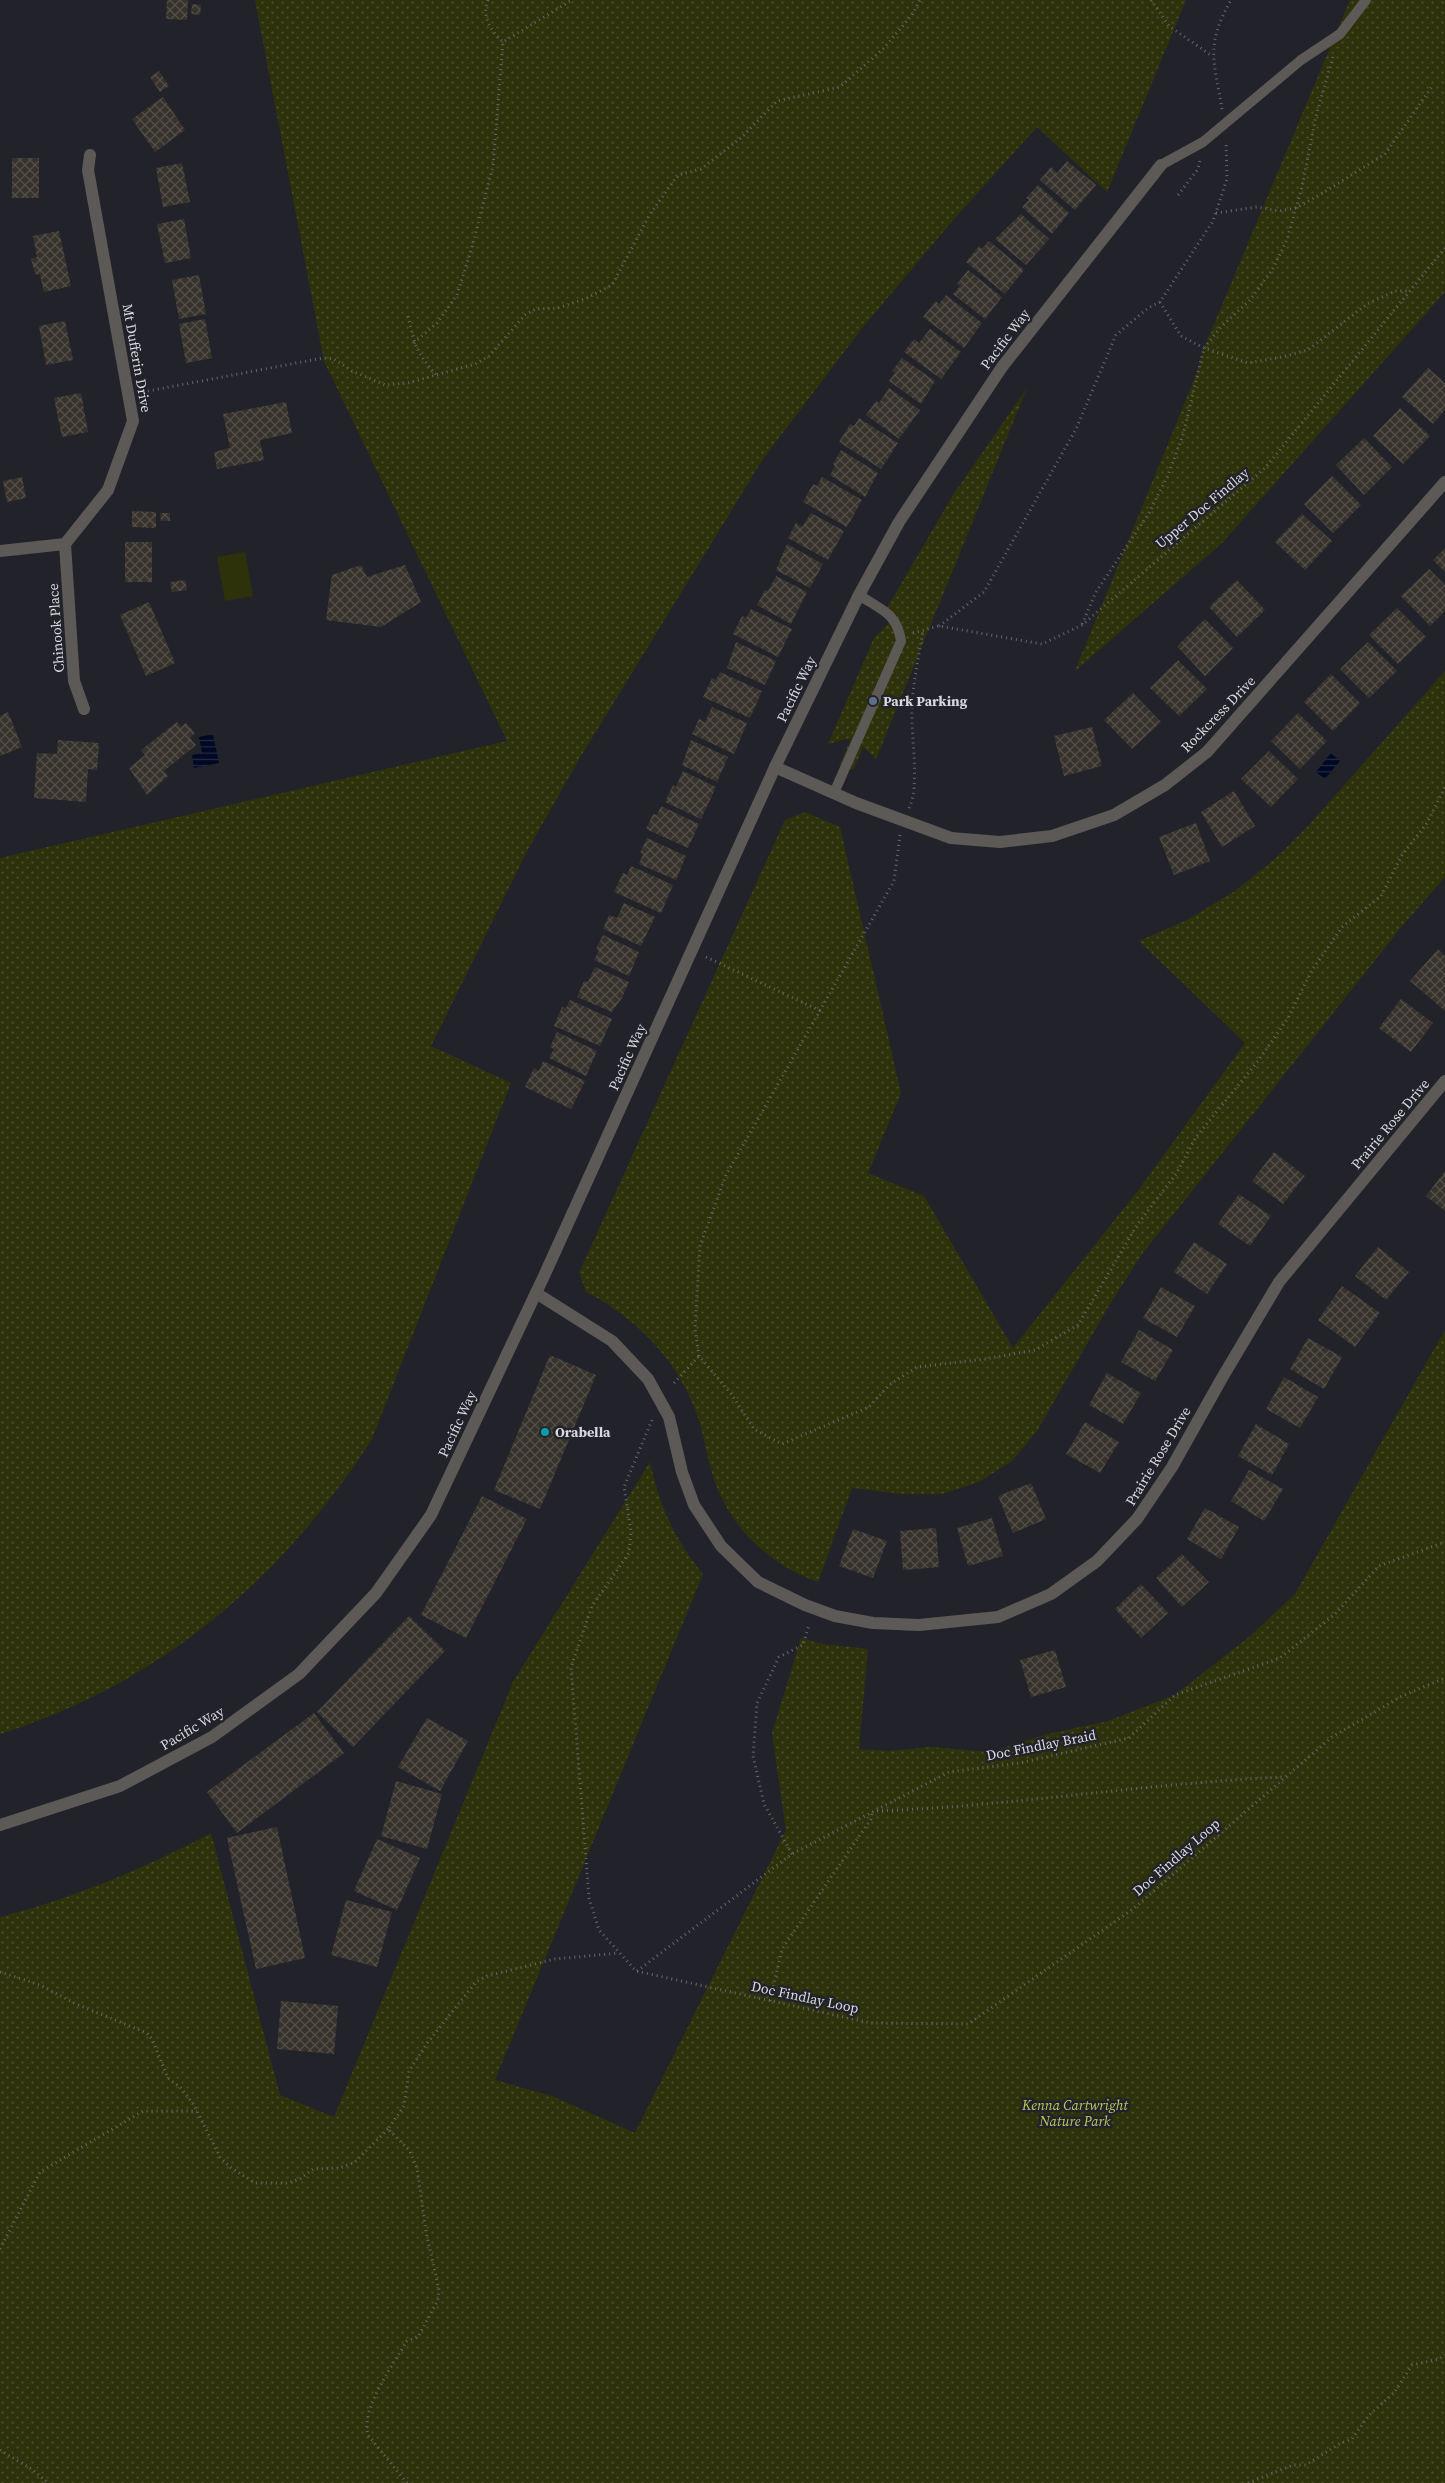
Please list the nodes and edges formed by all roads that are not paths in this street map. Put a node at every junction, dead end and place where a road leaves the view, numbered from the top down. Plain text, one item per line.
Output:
1 (1366, 0) edge
2 (90, 155) dead end
3 (1160, 165) joint
4 (1445, 482) edge
5 (65, 544) junction
6 (0, 551) edge
7 (859, 595) junction
8 (84, 709) dead end
9 (775, 767) junction
10 (834, 793) junction
11 (1445, 1081) edge
12 (536, 1293) junction
13 (0, 1825) edge

1 - 3 lane
2 - 5 street, Mt Dufferin Drive
3 - 7 street, Pacific Way
4 - 10 street, Rockcress Drive
5 - 6 street
5 - 8 street, Chinook Place
7 - 9 street, Pacific Way
7 - 10 lane
9 - 10 street, Rockcress Drive
9 - 12 street, Pacific Way
11 - 12 street, Prairie Rose Drive
12 - 13 street, Pacific Way

